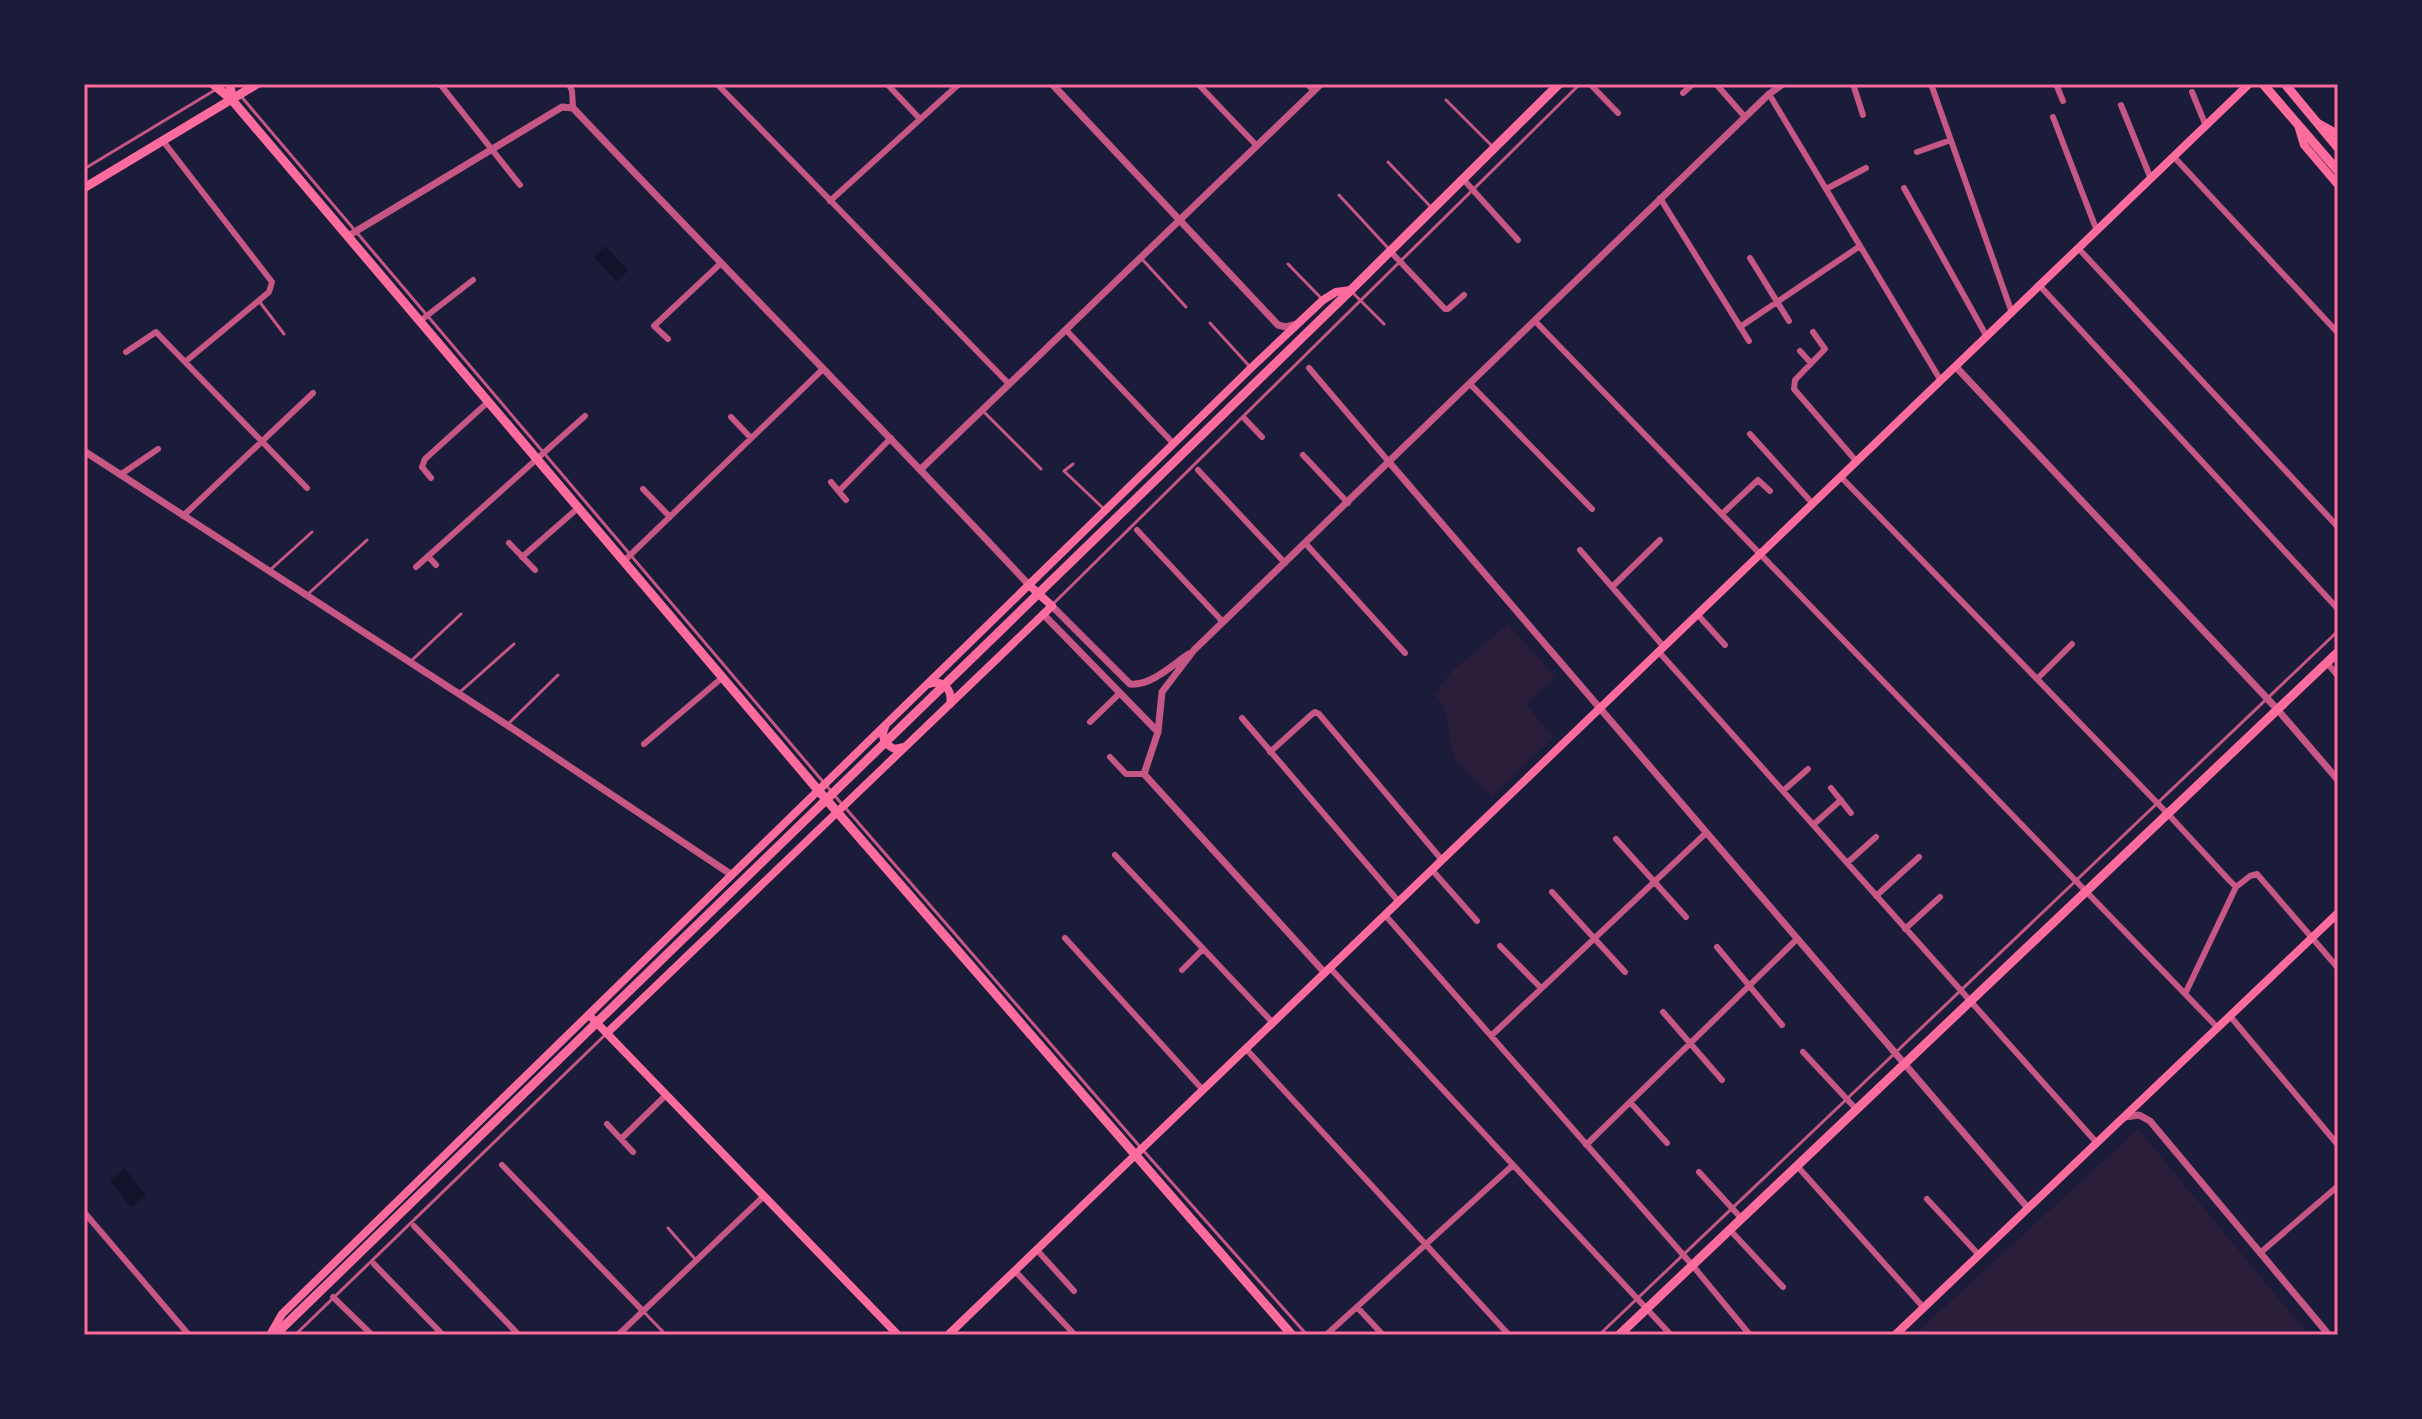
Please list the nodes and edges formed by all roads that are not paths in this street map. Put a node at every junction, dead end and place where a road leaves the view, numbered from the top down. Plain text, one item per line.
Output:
1 (257, 84) edge
2 (440, 84) edge
3 (569, 84) edge
4 (717, 84) edge
5 (887, 84) edge
6 (959, 84) edge
7 (1052, 84) edge
8 (1198, 84) edge
9 (1307, 84) edge
10 (1321, 84) edge
11 (1559, 84) edge
12 (1580, 84) edge
13 (1590, 84) edge
14 (1693, 84) edge
15 (1716, 84) edge
16 (1783, 84) edge
17 (1853, 84) edge
18 (1931, 84) edge
19 (2056, 84) edge
20 (2249, 84) edge
21 (2263, 84) edge
22 (2285, 84) edge
23 (223, 85) edge
24 (1314, 91) junction
25 (2192, 92) dead end
26 (1683, 93) dead end
27 (1769, 94) junction
28 (236, 97) junction
29 (1446, 100) dead end
30 (2063, 101) dead end
31 (2121, 105) dead end
32 (573, 108) junction
33 (1618, 113) dead end
34 (1863, 115) dead end
35 (1745, 117) junction
36 (2053, 117) dead end
37 (920, 119) junction
38 (2315, 121) junction
39 (2298, 124) junction
40 (2206, 126) junction
41 (2338, 134) edge
42 (1951, 140) junction
43 (163, 141) junction
44 (1257, 146) junction
45 (1494, 148) junction
46 (2338, 148) edge
47 (494, 150) junction
48 (1917, 152) dead end
49 (2174, 157) junction
50 (1388, 162) dead end
51 (1866, 168) dead end
52 (84, 169) edge
53 (2338, 171) edge
54 (1463, 179) junction
55 (2151, 180) junction
56 (520, 185) dead end
57 (2338, 185) edge
58 (84, 188) edge
59 (1904, 188) dead end
60 (1826, 189) junction
61 (1473, 190) junction
62 (1339, 195) dead end
63 (1660, 198) junction
64 (830, 201) junction
65 (1432, 209) junction
66 (1179, 221) junction
67 (2097, 231) junction
68 (352, 234) junction
69 (1518, 240) dead end
70 (1860, 246) junction
71 (2079, 249) junction
72 (1390, 251) junction
73 (1141, 258) junction
74 (1750, 258) dead end
75 (1401, 262) junction
76 (720, 264) junction
77 (1288, 264) dead end
78 (473, 280) dead end
79 (2040, 286) junction
80 (1351, 290) junction
81 (1464, 295) dead end
82 (1323, 300) junction
83 (259, 301) junction
84 (1361, 301) junction
85 (1777, 302) junction
86 (1186, 307) dead end
87 (2012, 313) junction
88 (424, 318) junction
89 (1535, 321) junction
90 (1789, 321) dead end
91 (1210, 323) dead end
92 (1299, 323) junction
93 (1384, 324) dead end
94 (1740, 327) junction
95 (1066, 330) junction
96 (1813, 332) dead end
97 (2338, 333) edge
98 (284, 334) dead end
99 (1987, 337) junction
100 (668, 339) dead end
101 (1749, 341) dead end
102 (1800, 351) dead end
103 (126, 352) dead end
104 (185, 362) junction
105 (1811, 363) junction
106 (1956, 367) junction
107 (1251, 368) junction
108 (1309, 368) dead end
109 (823, 369) junction
110 (1941, 381) junction
111 (1009, 384) junction
112 (1470, 384) junction
113 (313, 393) dead end
114 (488, 402) junction
115 (982, 410) junction
116 (585, 416) dead end
117 (731, 417) dead end
118 (1244, 418) junction
119 (1750, 434) dead end
120 (1262, 437) dead end
121 (751, 438) junction
122 (891, 438) junction
123 (261, 442) junction
124 (1173, 443) junction
125 (158, 449) dead end
126 (84, 451) edge
127 (1303, 455) dead end
128 (540, 456) junction
129 (1389, 462) junction
130 (1857, 462) junction
131 (1073, 464) dead end
132 (921, 469) junction
133 (1041, 469) dead end
134 (1198, 470) dead end
135 (120, 475) junction
136 (1841, 477) junction
137 (431, 478) dead end
138 (831, 482) dead end
139 (307, 488) dead end
140 (643, 489) dead end
141 (839, 491) junction
142 (1770, 491) dead end
143 (846, 500) dead end
144 (1348, 503) junction
145 (1813, 504) junction
146 (578, 508) junction
147 (1592, 509) dead end
148 (1106, 511) junction
149 (1722, 514) junction
150 (183, 516) junction
151 (670, 517) junction
152 (2338, 527) edge
153 (1137, 530) dead end
154 (312, 532) dead end
155 (367, 540) dead end
156 (1660, 540) dead end
157 (509, 543) dead end
158 (1306, 544) junction
159 (1580, 550) dead end
160 (1761, 555) junction
161 (428, 556) junction
162 (522, 557) junction
163 (627, 558) junction
164 (1285, 563) junction
165 (436, 565) dead end
166 (416, 567) dead end
167 (535, 570) dead end
168 (269, 571) junction
169 (1029, 585) junction
170 (1612, 587) junction
171 (306, 596) junction
172 (1052, 606) junction
173 (2338, 609) edge
174 (461, 614) dead end
175 (1043, 614) junction
176 (1698, 615) junction
177 (1223, 622) junction
178 (2338, 631) edge
179 (514, 644) dead end
180 (2072, 644) dead end
181 (1725, 645) dead end
182 (1662, 649) junction
183 (1194, 650) junction
184 (2338, 652) edge
185 (1405, 653) dead end
186 (410, 662) junction
187 (2327, 663) junction
188 (558, 675) dead end
189 (2338, 676) edge
190 (723, 677) junction
191 (2037, 679) junction
192 (926, 686) junction
193 (1120, 693) junction
194 (458, 694) junction
195 (2266, 699) junction
196 (947, 708) junction
197 (1600, 709) junction
198 (2277, 709) junction
199 (1242, 718) dead end
200 (890, 720) junction
201 (1090, 722) dead end
202 (507, 725) junction
203 (1158, 732) junction
204 (911, 743) junction
205 (644, 744) dead end
206 (1270, 752) junction
207 (1110, 757) dead end
208 (1808, 769) dead end
209 (1144, 774) junction
210 (2338, 780) edge
211 (821, 787) junction
212 (1831, 788) dead end
213 (1783, 791) junction
214 (1841, 800) junction
215 (2158, 803) junction
216 (841, 809) junction
217 (1851, 813) dead end
218 (2168, 814) junction
219 (1813, 825) junction
220 (1706, 833) junction
221 (1876, 837) dead end
222 (1616, 839) dead end
223 (1115, 855) dead end
224 (1919, 857) dead end
225 (1442, 860) junction
226 (1847, 863) junction
227 (1432, 870) junction
228 (732, 875) junction
229 (2075, 881) junction
230 (1654, 882) junction
231 (2236, 887) junction
232 (756, 891) junction
233 (1552, 892) dead end
234 (2086, 892) junction
235 (1876, 896) junction
236 (1940, 897) dead end
237 (1399, 902) junction
238 (2338, 913) edge
239 (1385, 915) junction
240 (1686, 917) dead end
241 (1477, 921) dead end
242 (1905, 929) junction
243 (1065, 938) dead end
244 (1594, 938) junction
245 (2312, 938) junction
246 (1797, 939) junction
247 (1500, 946) dead end
248 (1717, 947) dead end
249 (1203, 949) junction
250 (2338, 968) edge
251 (1182, 970) dead end
252 (1328, 970) junction
253 (1625, 972) dead end
254 (1749, 985) junction
255 (1541, 988) junction
256 (1961, 991) junction
257 (2185, 994) junction
258 (1970, 1003) junction
259 (1663, 1012) dead end
260 (589, 1015) junction
261 (2230, 1016) junction
262 (1273, 1023) junction
263 (1782, 1025) dead end
264 (2218, 1028) junction
265 (607, 1033) junction
266 (1491, 1036) junction
267 (1690, 1043) junction
268 (1246, 1049) junction
269 (1803, 1052) dead end
270 (1895, 1053) junction
271 (1905, 1065) junction
272 (1722, 1080) dead end
273 (1203, 1090) junction
274 (666, 1095) junction
275 (1847, 1099) junction
276 (1630, 1102) junction
277 (1857, 1110) junction
278 (2123, 1118) junction
279 (607, 1124) dead end
280 (621, 1139) junction
281 (1667, 1143) dead end
282 (2097, 1143) junction
283 (1586, 1145) junction
284 (2338, 1145) edge
285 (633, 1152) dead end
286 (1138, 1152) junction
287 (502, 1165) dead end
288 (1513, 1165) junction
289 (1798, 1167) junction
290 (1699, 1172) dead end
291 (2338, 1186) edge
292 (764, 1196) junction
293 (1927, 1199) dead end
294 (2028, 1208) junction
295 (1732, 1209) junction
296 (84, 1212) edge
297 (1742, 1219) junction
298 (91, 1220) junction
299 (84, 1226) edge
300 (414, 1226) dead end
301 (668, 1228) dead end
302 (1730, 1230) junction
303 (1426, 1244) junction
304 (1037, 1250) junction
305 (2260, 1253) junction
306 (1683, 1254) junction
307 (1979, 1255) junction
308 (696, 1260) junction
309 (374, 1264) dead end
310 (1693, 1266) junction
311 (1015, 1271) junction
312 (1783, 1287) dead end
313 (1074, 1291) dead end
314 (333, 1297) junction
315 (1637, 1299) junction
316 (1357, 1307) junction
317 (1924, 1308) junction
318 (1647, 1309) junction
319 (643, 1311) junction
320 (189, 1335) edge
321 (272, 1335) edge
322 (295, 1335) edge
323 (372, 1335) edge
324 (443, 1335) edge
325 (519, 1335) edge
326 (618, 1335) edge
327 (666, 1335) edge
328 (898, 1335) edge
329 (948, 1335) edge
330 (1075, 1335) edge
331 (1292, 1335) edge
332 (1307, 1335) edge
333 (1326, 1335) edge
334 (1383, 1335) edge
335 (1509, 1335) edge
336 (1599, 1335) edge
337 (1619, 1335) edge
338 (1671, 1335) edge
339 (1750, 1335) edge
340 (1895, 1335) edge
341 (2329, 1335) edge

1 - 28 main road
2 - 47 street
3 - 32 street
4 - 64 street
5 - 37 street
6 - 37 street
7 - 66 street
8 - 44 street
9 - 24 street
10 - 24 street
11 - 45 main road
12 - 61 lane
13 - 33 street
14 - 26 street
15 - 35 street
16 - 27 street
17 - 34 street
18 - 42 street
19 - 30 street
20 - 40 main road
21 - 39 main road
22 - 38 main road
23 - 28 main road
23 - 28 lane
23 - 52 lane
24 - 44 street
25 - 40 street
27 - 35 street
27 - 60 street
28 - 43 main road
28 - 68 main road
29 - 45 lane
31 - 55 street
32 - 47 street
32 - 76 street
35 - 63 street
36 - 67 street
37 - 64 street
38 - 41 main road
38 - 46 main road
39 - 53 main road
39 - 57 main road
40 - 49 main road
42 - 48 street
42 - 87 street
43 - 58 main road
43 - 83 street
44 - 66 street
45 - 54 main road
47 - 56 street
47 - 68 street
49 - 55 main road
49 - 97 street
50 - 65 lane
51 - 60 street
54 - 61 street
54 - 65 main road
55 - 67 main road
59 - 99 street
60 - 70 street
61 - 69 street
61 - 75 lane
62 - 72 lane
63 - 89 street
63 - 94 street
64 - 111 street
65 - 72 main road
66 - 73 street
66 - 92 street
67 - 71 main road
68 - 88 main road
70 - 85 street
70 - 110 street
71 - 79 main road
71 - 152 street
72 - 75 street
72 - 80 main road
73 - 86 lane
73 - 95 street
74 - 85 street
75 - 81 street
75 - 84 lane
76 - 100 street
76 - 109 street
77 - 82 lane
78 - 88 street
79 - 87 main road
79 - 173 street
80 - 82 main road
80 - 84 lane
80 - 321 main road
82 - 92 main road
83 - 98 lane
83 - 104 street
84 - 93 lane
84 - 118 lane
85 - 90 street
85 - 94 street
87 - 99 main road
88 - 114 main road
88 - 128 lane
89 - 112 street
89 - 149 street
91 - 107 lane
92 - 107 main road
94 - 101 street
95 - 111 street
95 - 124 street
96 - 105 street
99 - 106 main road
102 - 105 street
103 - 104 street
104 - 123 street
105 - 130 street
106 - 110 main road
106 - 195 street
107 - 124 main road
108 - 129 street
109 - 121 street
109 - 122 street
110 - 130 main road
111 - 115 street
112 - 129 street
112 - 147 street
113 - 123 street
114 - 128 main road
114 - 137 street
115 - 132 street
115 - 133 lane
116 - 128 street
117 - 121 street
118 - 120 street
118 - 172 lane
119 - 145 street
121 - 151 street
122 - 132 street
122 - 141 street
123 - 139 street
123 - 150 street
124 - 148 main road
125 - 135 street
126 - 135 street
127 - 144 street
128 - 146 main road
128 - 161 street
128 - 163 lane
129 - 144 street
129 - 197 street
130 - 136 main road
131 - 148 lane
132 - 169 street
134 - 164 street
135 - 150 street
136 - 145 main road
136 - 191 street
138 - 141 street
140 - 151 street
141 - 143 street
142 - 149 street
144 - 158 street
145 - 160 main road
146 - 162 street
146 - 163 main road
148 - 169 main road
149 - 160 street
150 - 168 street
151 - 163 street
153 - 177 street
154 - 168 lane
155 - 171 lane
156 - 170 street
157 - 162 street
158 - 164 street
158 - 185 street
159 - 170 street
160 - 176 main road
160 - 229 street
161 - 165 street
161 - 166 street
162 - 167 street
163 - 190 main road
163 - 211 lane
164 - 177 street
168 - 171 street
169 - 172 main road
169 - 175 main road
169 - 192 main road
170 - 182 street
171 - 186 street
172 - 175 main road
172 - 183 street
174 - 186 lane
175 - 193 street
175 - 196 main road
176 - 181 street
176 - 182 main road
177 - 183 street
178 - 195 lane
179 - 194 lane
180 - 191 street
182 - 197 main road
182 - 213 street
183 - 203 street
184 - 187 main road
186 - 194 street
187 - 189 street
187 - 198 main road
188 - 202 lane
190 - 205 street
190 - 211 main road
191 - 215 street
192 - 196 main road
192 - 200 main road
193 - 201 street
193 - 203 street
194 - 202 street
195 - 198 street
195 - 215 lane
196 - 204 main road
197 - 220 street
197 - 225 main road
198 - 210 street
198 - 218 main road
199 - 206 street
200 - 204 main road
200 - 211 main road
202 - 228 street
203 - 209 street
204 - 216 main road
206 - 225 street
206 - 237 street
207 - 209 street
208 - 213 street
209 - 252 street
211 - 216 main road
211 - 228 main road
212 - 214 street
213 - 219 street
214 - 217 street
214 - 219 street
215 - 218 street
215 - 229 lane
216 - 232 main road
216 - 286 main road
218 - 231 street
218 - 234 main road
219 - 226 street
220 - 230 street
220 - 246 street
221 - 226 street
222 - 230 street
223 - 249 street
224 - 235 street
225 - 227 main road
226 - 235 street
227 - 237 main road
227 - 241 street
228 - 232 main road
228 - 260 main road
229 - 234 street
229 - 256 lane
230 - 240 street
230 - 244 street
231 - 245 street
231 - 257 street
232 - 265 main road
233 - 244 street
234 - 257 street
234 - 258 main road
235 - 242 street
236 - 242 street
237 - 239 main road
238 - 245 main road
239 - 252 main road
239 - 266 street
242 - 256 street
243 - 273 street
244 - 253 street
244 - 255 street
245 - 250 street
245 - 261 main road
246 - 254 street
246 - 270 street
247 - 255 street
248 - 254 street
249 - 251 street
249 - 262 street
252 - 262 main road
252 - 288 street
254 - 263 street
254 - 267 street
255 - 266 street
256 - 258 street
256 - 270 lane
257 - 264 street
258 - 271 main road
258 - 282 street
259 - 267 street
260 - 265 main road
260 - 321 main road
261 - 264 main road
261 - 284 street
262 - 268 main road
264 - 278 main road
265 - 274 main road
265 - 314 lane
266 - 283 street
267 - 272 street
267 - 276 street
268 - 273 main road
268 - 303 street
269 - 275 street
270 - 271 street
270 - 275 lane
271 - 277 main road
271 - 294 street
273 - 286 main road
274 - 280 street
274 - 292 main road
275 - 277 street
275 - 295 lane
276 - 281 street
276 - 283 street
277 - 289 main road
278 - 282 main road
278 - 305 street
279 - 280 street
280 - 285 street
282 - 294 main road
283 - 306 street
286 - 304 main road
286 - 331 main road
286 - 332 lane
287 - 319 street
288 - 303 street
288 - 315 street
289 - 297 main road
289 - 317 street
290 - 295 street
291 - 305 street
292 - 308 street
292 - 328 main road
293 - 307 street
294 - 307 main road
295 - 297 street
295 - 306 lane
296 - 298 street
297 - 302 main road
298 - 299 street
298 - 320 street
300 - 325 street
301 - 308 lane
302 - 310 main road
302 - 312 street
303 - 316 street
303 - 335 street
304 - 311 main road
304 - 313 street
305 - 341 street
306 - 310 street
306 - 315 lane
307 - 317 main road
308 - 319 street
309 - 324 street
310 - 318 main road
310 - 339 street
311 - 329 main road
311 - 330 street
314 - 322 lane
314 - 323 street
315 - 318 street
315 - 336 lane
316 - 333 street
316 - 334 street
317 - 340 main road
318 - 337 main road
318 - 338 street
319 - 326 street
319 - 327 lane

